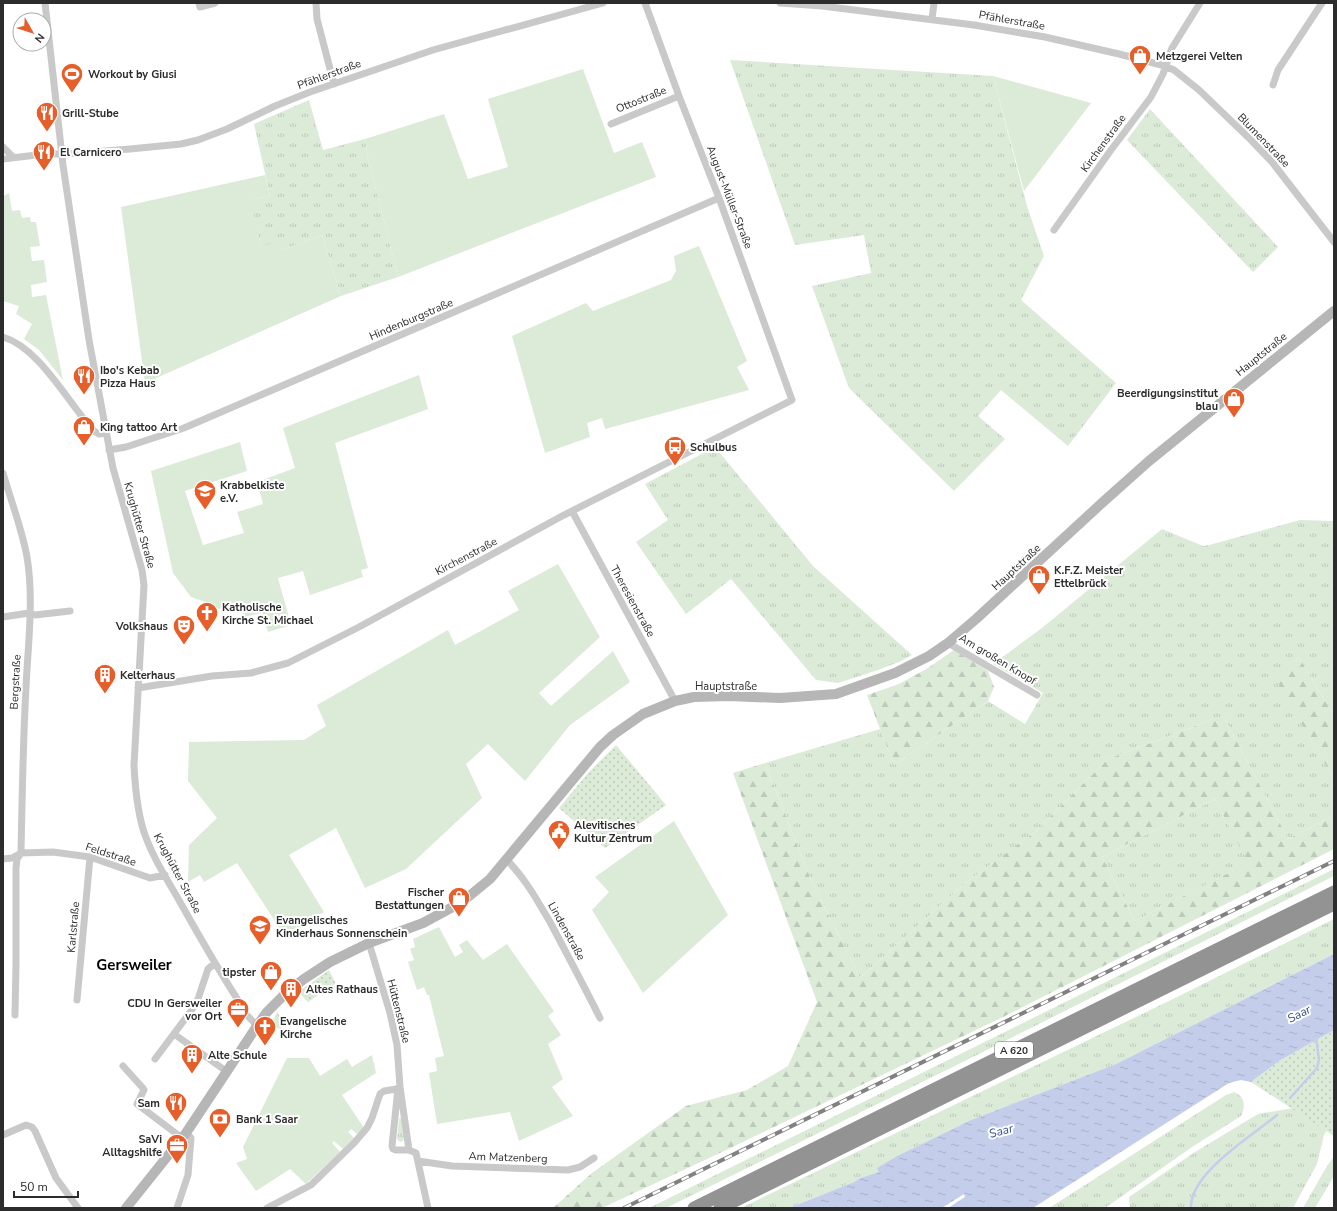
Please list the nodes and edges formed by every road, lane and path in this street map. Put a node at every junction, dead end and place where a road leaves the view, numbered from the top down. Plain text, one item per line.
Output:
1 (44, 3) edge
2 (199, 3) edge
3 (215, 3) edge
4 (316, 3) edge
5 (603, 3) edge
6 (645, 3) edge
7 (780, 3) edge
8 (934, 3) edge
9 (1200, 3) edge
10 (1322, 3) edge
11 (932, 19) junction
12 (1165, 66) junction
13 (334, 84) junction
14 (1272, 85) dead end
15 (679, 96) junction
16 (611, 124) dead end
17 (3, 147) edge
18 (62, 154) junction
19 (13, 157) junction
20 (3, 159) edge
21 (719, 198) junction
22 (1054, 230) dead end
23 (1334, 242) edge
24 (1334, 311) edge
25 (3, 337) edge
26 (792, 400) joint
27 (106, 433) junction
28 (108, 450) junction
29 (3, 473) edge
30 (572, 511) junction
31 (70, 611) dead end
32 (29, 613) junction
33 (3, 616) edge
34 (948, 642) junction
35 (138, 688) junction
36 (1037, 695) dead end
37 (675, 701) junction
38 (20, 853) junction
39 (90, 857) junction
40 (3, 859) edge
41 (506, 859) junction
42 (165, 875) junction
43 (1334, 892) edge
44 (1334, 904) edge
45 (370, 943) junction
46 (215, 963) junction
47 (77, 1000) dead end
48 (14, 1015) dead end
49 (600, 1018) dead end
50 (257, 1026) junction
51 (174, 1034) junction
52 (155, 1059) dead end
53 (123, 1066) dead end
54 (226, 1071) junction
55 (399, 1088) junction
56 (3, 1136) edge
57 (184, 1136) junction
58 (409, 1150) junction
59 (594, 1158) dead end
60 (418, 1161) junction
61 (78, 1208) edge
62 (126, 1208) edge
63 (177, 1208) edge
64 (268, 1208) edge
65 (428, 1208) edge
66 (694, 1208) edge
67 (720, 1208) edge

1 - 18 street, Krughütter Straße
2 - 3 street
4 - 13 street
5 - 13 street, Pfählerstraße
6 - 15 street, August-Müller-Straße
7 - 11 street, Pfählerstraße
8 - 11 street
9 - 12 street, Kirchenstraße
10 - 14 street
11 - 12 street, Pfählerstraße
12 - 22 street, Kirchenstraße
12 - 23 street, Blumenstraße
13 - 18 street, Pfählerstraße
15 - 16 street, Ottostraße
15 - 21 street, August-Müller-Straße
17 - 19 street
18 - 19 street, Pfählerstraße
18 - 27 street, Krughütter Straße
19 - 20 street, Pfählerstraße
21 - 26 street, August-Müller-Straße
21 - 28 street, Hindenburgstraße
24 - 34 main road, Hauptstraße
25 - 27 street
26 - 30 street, Kirchenstraße
27 - 28 street, Krughütter Straße
28 - 35 street, Krughütter Straße
29 - 32 street, Bergstraße
30 - 35 street, Kirchenstraße
30 - 37 street, Theresienstraße
31 - 32 street
32 - 33 street
32 - 38 street, Bergstraße
34 - 36 street, Am großen Knopf
34 - 37 main road, Hauptstraße
35 - 42 street, Krughütter Straße
37 - 41 main road, Hauptstraße
38 - 39 street, Feldstraße
38 - 40 street, Feldstraße
38 - 48 street, Bergstraße
39 - 42 street, Feldstraße
39 - 47 street, Karlstraße
41 - 45 main road, Hauptstraße
41 - 49 street, Lindenstraße
42 - 46 street, Krughütter Straße
43 - 66 highway, A 620
44 - 67 highway, A 620
45 - 50 main road, Hauptstraße
45 - 55 street, Hüttenstraße
46 - 50 street, Krughütter Straße
46 - 51 street
50 - 54 main road, Hauptstraße
51 - 52 street
51 - 54 street
53 - 57 street
54 - 57 main road, Hauptstraße
55 - 58 street, Hüttenstraße
55 - 58 street, Hüttenstraße
55 - 64 street
56 - 61 street
57 - 62 main road, Hauptstraße
57 - 63 street
58 - 60 street
59 - 60 street, Am Matzenberg
60 - 65 street

